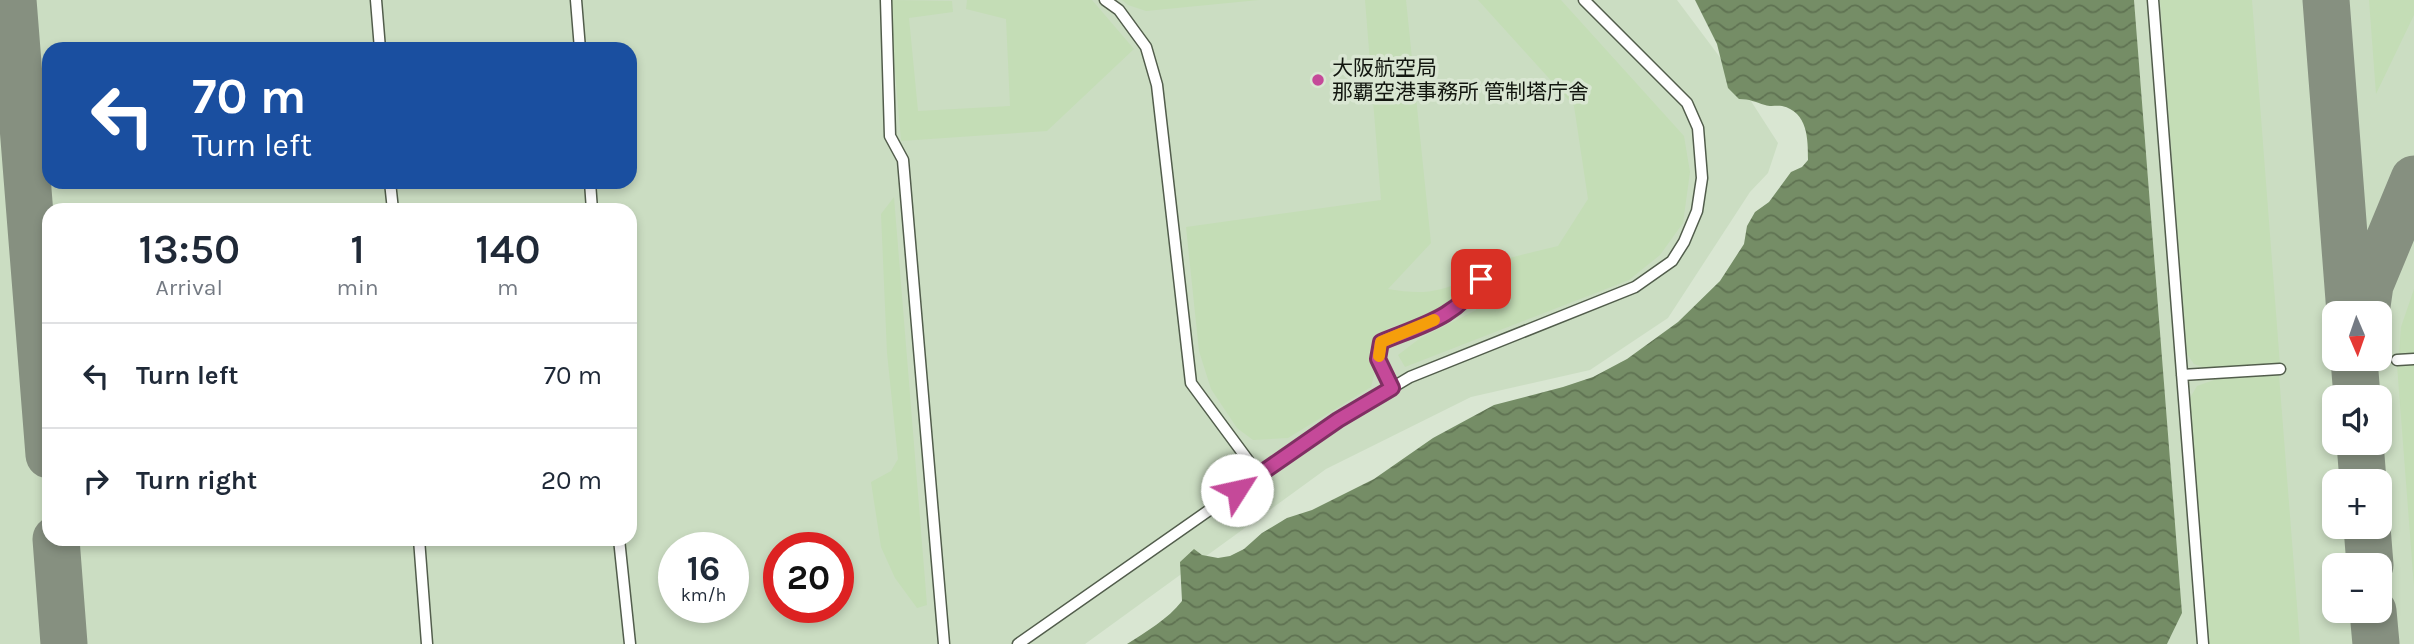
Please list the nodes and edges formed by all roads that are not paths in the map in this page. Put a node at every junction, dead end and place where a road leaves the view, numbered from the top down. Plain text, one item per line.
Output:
1 (376, 0) edge
2 (576, 0) edge
3 (886, 0) edge
4 (1105, 0) edge
5 (1584, 0) edge
6 (2153, 0) edge
7 (379, 42) edge
8 (579, 42) edge
9 (1481, 279) dead end
10 (2414, 359) edge
11 (2397, 360) dead end
12 (2280, 369) dead end
13 (2182, 375) junction
14 (1392, 388) junction
15 (1259, 475) junction
16 (420, 546) edge
17 (620, 546) edge
18 (427, 644) edge
19 (630, 644) edge
20 (944, 644) edge
21 (1018, 644) edge
22 (2203, 644) edge

1 - 7 lane
2 - 8 lane
3 - 20 lane
4 - 15 lane
5 - 14 lane
6 - 13 lane
9 - 14 lane
10 - 11 lane
12 - 13 lane
13 - 22 lane
14 - 15 lane
15 - 21 lane
16 - 18 lane
17 - 19 lane

